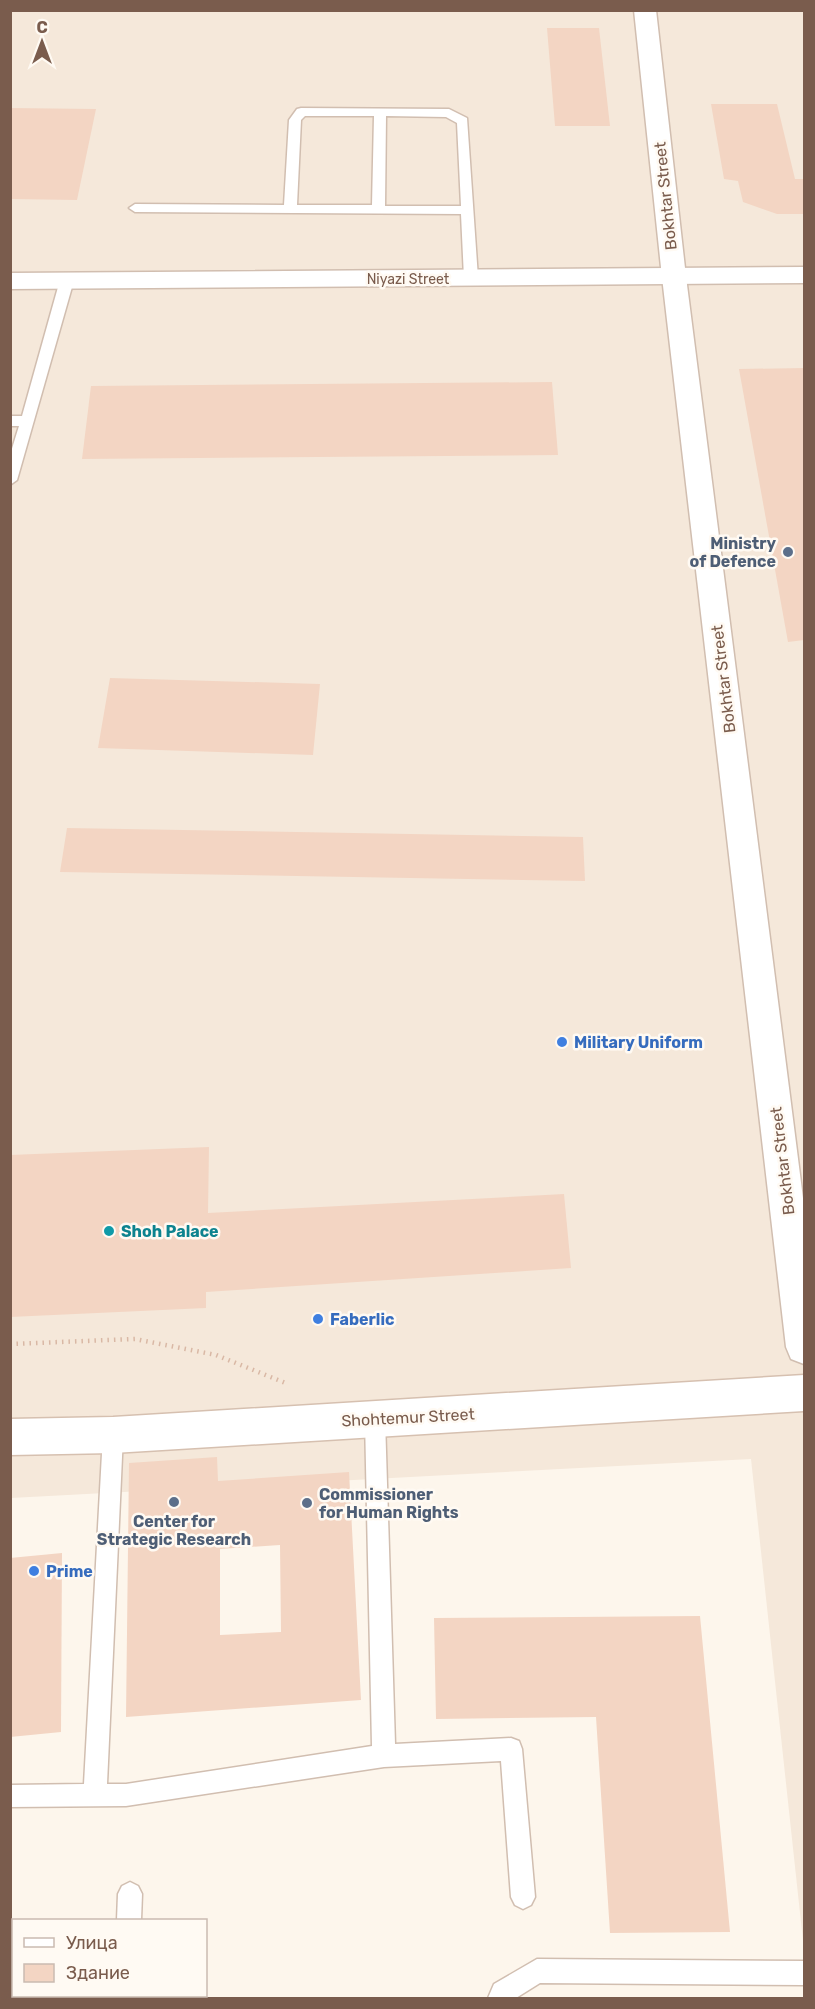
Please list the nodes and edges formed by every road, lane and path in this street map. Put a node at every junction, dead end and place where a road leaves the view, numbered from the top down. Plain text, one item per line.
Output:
1 (645, 10) edge
2 (380, 112) junction
3 (135, 207) dead end
4 (290, 209) junction
5 (378, 209) junction
6 (468, 210) junction
7 (804, 275) edge
8 (674, 277) junction
9 (471, 278) junction
10 (67, 280) junction
11 (10, 281) edge
12 (10, 421) edge
13 (28, 421) junction
14 (10, 480) edge
15 (10, 1344) edge
16 (804, 1347) edge
17 (290, 1385) dead end
18 (804, 1393) edge
19 (375, 1419) junction
20 (113, 1435) junction
21 (10, 1437) edge
22 (384, 1756) junction
23 (95, 1795) junction
24 (10, 1796) edge
25 (130, 1894) dead end
26 (523, 1897) dead end
27 (129, 1919) edge
28 (804, 1973) edge
29 (500, 1998) edge

1 - 8 street, Bokhtar Street
2 - 4 lane
2 - 5 lane
2 - 6 lane
3 - 4 lane
4 - 5 lane
5 - 6 lane
6 - 9 lane
7 - 8 street, Niyazi Street
8 - 9 street, Niyazi Street
8 - 16 street, Bokhtar Street
9 - 10 street, Niyazi Street
10 - 11 street, Niyazi Street
10 - 13 lane
12 - 13 lane
13 - 14 lane
15 - 17 path
18 - 19 street, Shohtemur Street
19 - 20 street, Shohtemur Street
19 - 22 lane
20 - 21 street, Shohtemur Street
20 - 23 lane
22 - 23 lane
22 - 26 lane
23 - 24 lane
25 - 27 lane
28 - 29 lane

